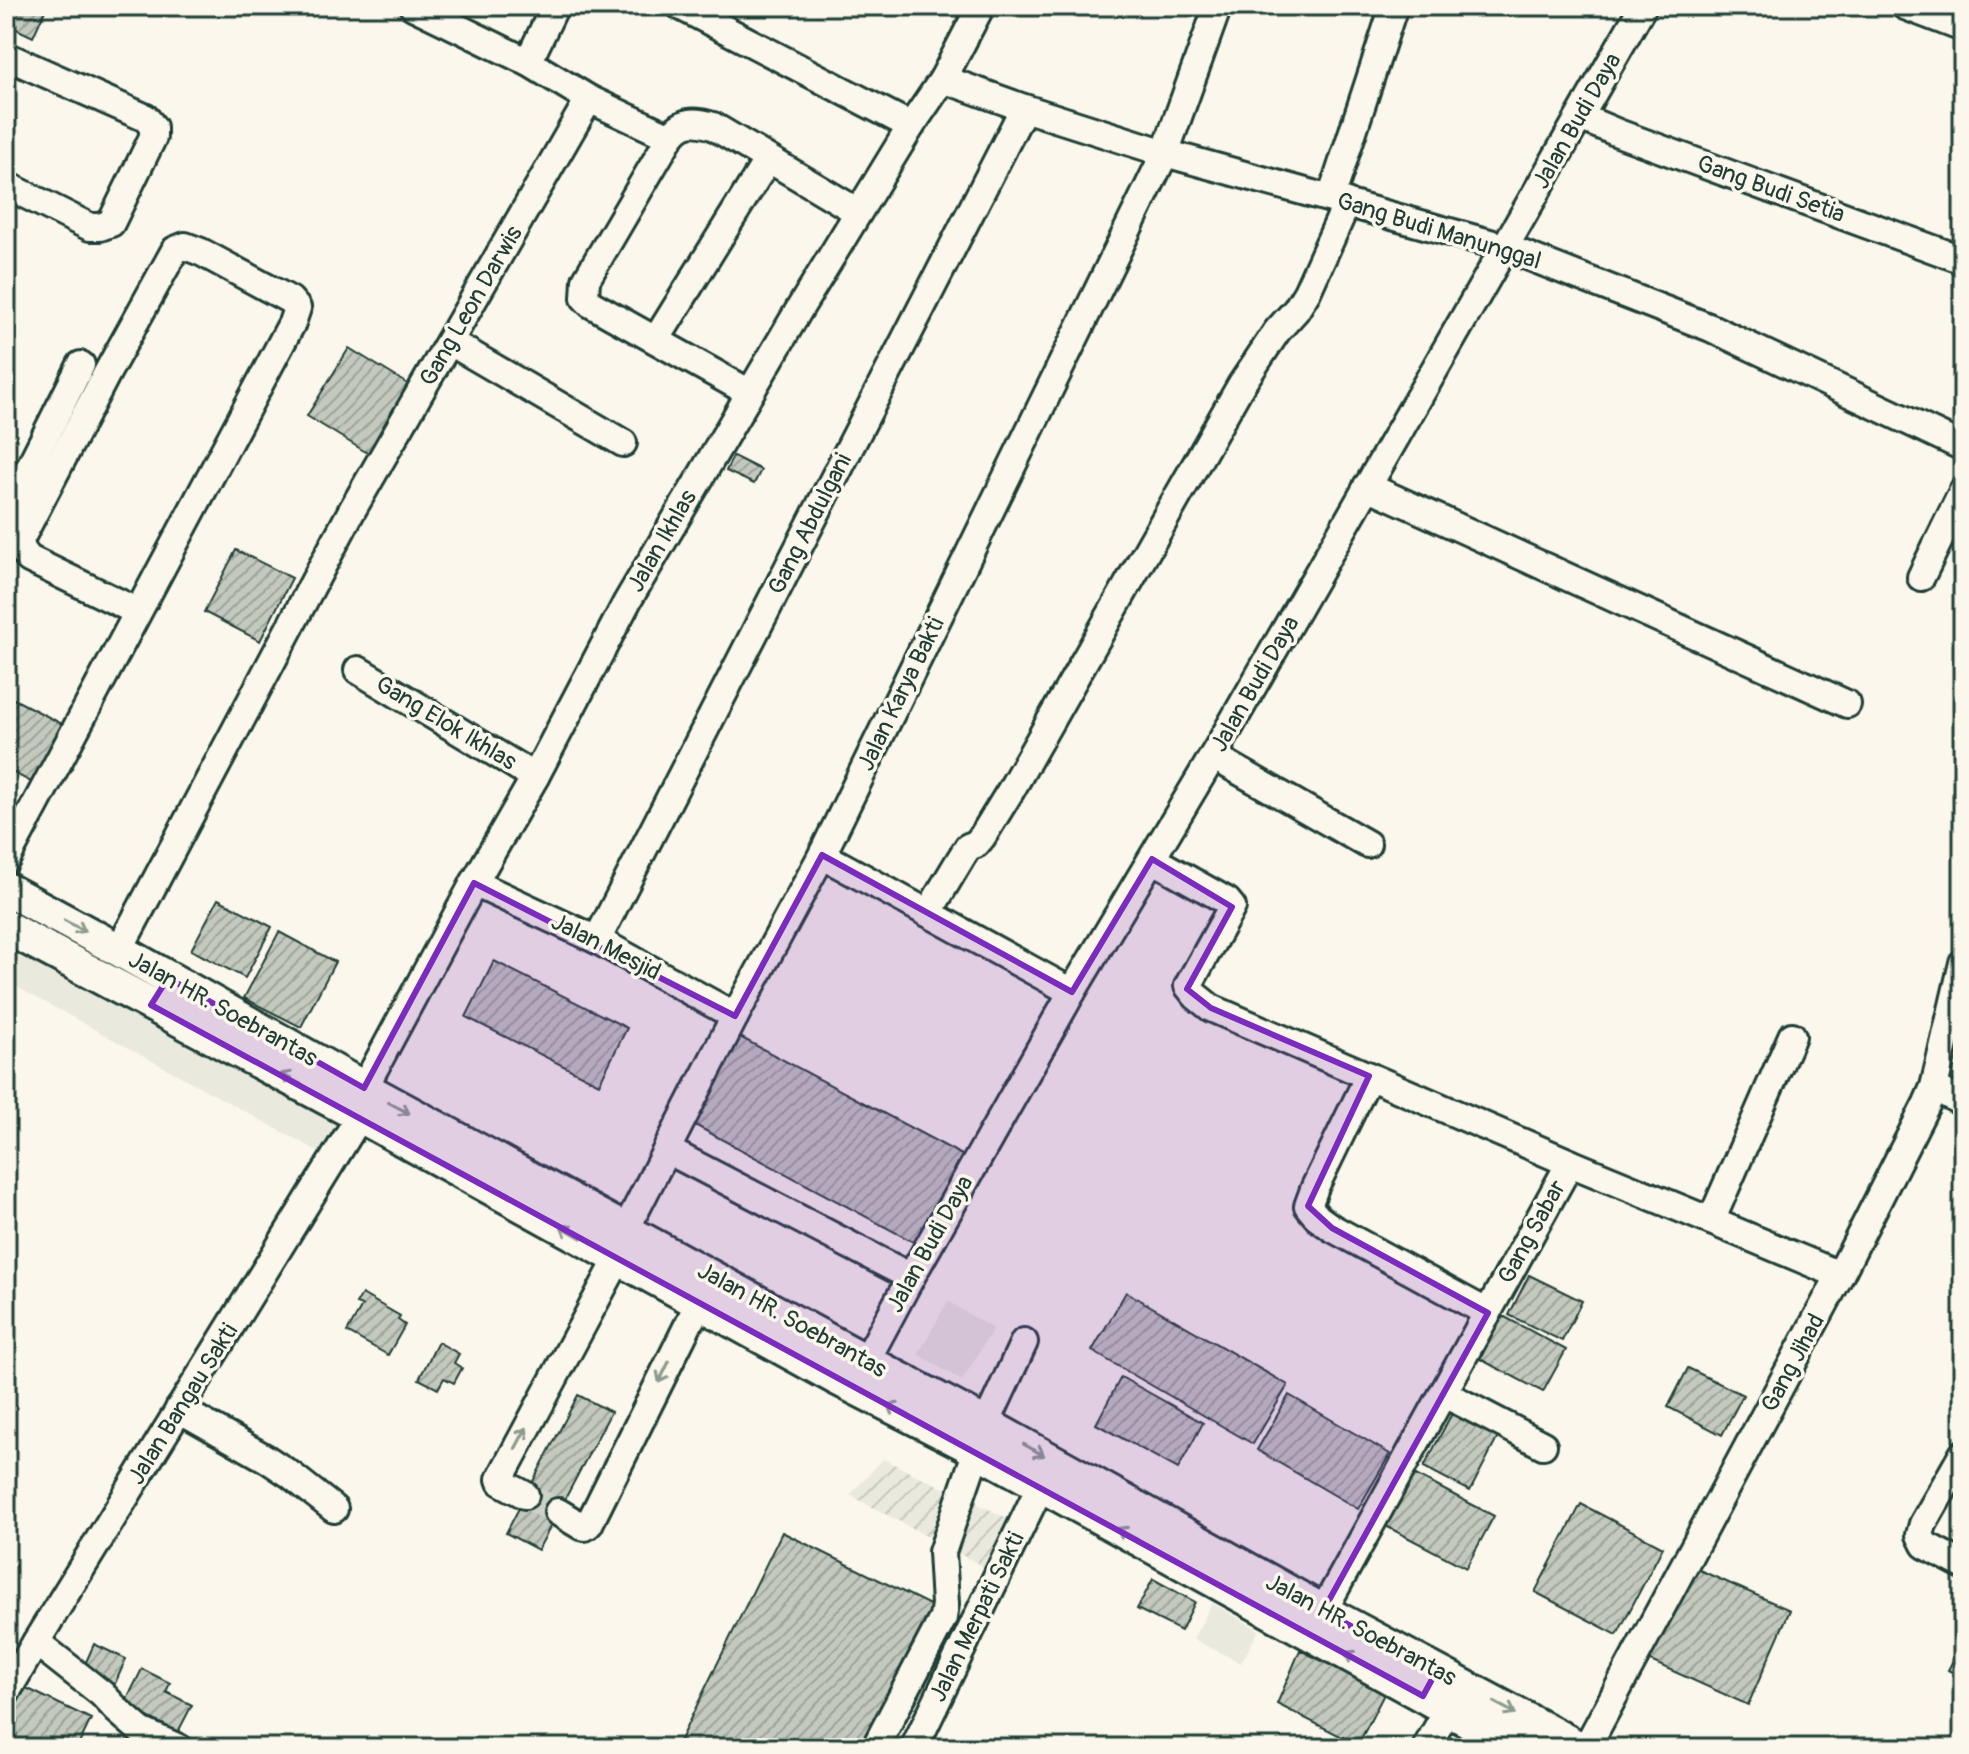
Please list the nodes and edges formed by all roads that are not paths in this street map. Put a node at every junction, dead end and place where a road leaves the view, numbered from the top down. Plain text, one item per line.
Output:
1 (413, 6) edge
2 (555, 6) edge
3 (680, 6) edge
4 (981, 6) edge
5 (1218, 6) edge
6 (1394, 6) edge
7 (1643, 6) edge
8 (1905, 6) edge
9 (1963, 28) edge
10 (6, 56) edge
11 (528, 62) junction
12 (943, 79) junction
13 (589, 99) junction
14 (1024, 108) junction
15 (1580, 117) junction
16 (911, 126) junction
17 (670, 137) junction
18 (1165, 153) junction
19 (768, 159) junction
20 (6, 185) edge
21 (1339, 201) junction
22 (858, 212) junction
23 (1504, 247) junction
24 (1963, 260) edge
25 (656, 340) junction
26 (450, 342) junction
27 (81, 365) dead end
28 (750, 393) junction
29 (623, 443) dead end
30 (1963, 447) edge
31 (1367, 486) junction
32 (1963, 491) edge
33 (6, 514) edge
34 (1954, 534) edge
35 (1921, 577) dead end
36 (138, 612) junction
37 (358, 670) dead end
38 (1847, 704) dead end
39 (1213, 756) junction
40 (535, 777) junction
41 (1367, 844) dead end
42 (822, 855) junction
43 (1152, 859) junction
44 (6, 860) edge
45 (474, 883) junction
46 (6, 889) edge
47 (928, 913) junction
48 (6, 927) edge
49 (597, 940) junction
50 (119, 950) junction
51 (1963, 963) edge
52 (168, 978) junction
53 (1072, 992) junction
54 (151, 1005) junction
55 (735, 1016) junction
56 (1792, 1036) dead end
57 (1369, 1076) junction
58 (1934, 1087) junction
59 (362, 1102) junction
60 (1963, 1103) edge
61 (667, 1150) junction
62 (1570, 1163) junction
63 (1711, 1221) junction
64 (622, 1244) junction
65 (1840, 1275) junction
66 (911, 1277) junction
67 (699, 1303) junction
68 (1488, 1313) junction
69 (1024, 1342) dead end
70 (866, 1361) junction
71 (1443, 1393) junction
72 (179, 1409) junction
73 (982, 1437) junction
74 (1543, 1445) dead end
75 (1963, 1454) edge
76 (1040, 1487) junction
77 (525, 1495) tunnel mouth
78 (334, 1509) dead end
79 (558, 1512) tunnel mouth
80 (1963, 1565) edge
81 (1323, 1611) junction
82 (36, 1642) junction
83 (1436, 1692) junction
84 (6, 1693) edge
85 (179, 1748) edge
86 (875, 1748) edge
87 (914, 1748) edge
88 (1426, 1748) edge
89 (1518, 1748) edge
90 (1583, 1748) edge

1 - 11 street
2 - 11 street
3 - 16 street
4 - 12 street, Jalan Ikhlas
5 - 18 street, Jalan Karya Bakti
6 - 21 street
7 - 15 street, Jalan Budi Daya
8 - 9 street
10 - 20 street
11 - 13 street
12 - 14 street, Gang Budi Manunggal
12 - 16 street, Jalan Ikhlas
13 - 17 street
13 - 26 street, Gang Leon Darwis
14 - 18 street, Gang Budi Manunggal
14 - 49 street, Gang Abdulgani
15 - 23 street, Jalan Budi Daya
15 - 24 street, Gang Budi Setia
16 - 22 street, Jalan Ikhlas
17 - 19 street
17 - 25 street
18 - 21 street, Gang Budi Manunggal
18 - 42 street, Jalan Karya Bakti
19 - 22 street
19 - 25 street
21 - 23 street, Gang Budi Manunggal
21 - 47 street
22 - 28 street, Jalan Ikhlas
23 - 30 street, Gang Budi Manunggal
23 - 31 street, Jalan Budi Daya
25 - 28 street
26 - 29 street
26 - 50 street, Gang Leon Darwis
27 - 33 street
28 - 40 street, Jalan Ikhlas
31 - 38 street
31 - 39 street, Jalan Budi Daya
32 - 34 street
34 - 35 street
36 - 36 street
36 - 44 street
37 - 40 street, Gang Elok Ikhlas
39 - 41 street
39 - 43 street, Jalan Budi Daya
40 - 45 street, Jalan Ikhlas
42 - 47 street
42 - 55 street, Jalan Karya Bakti
43 - 53 street, Jalan Budi Daya
43 - 57 street
45 - 49 street, Jalan Mesjid
45 - 59 street, Jalan Ikhlas
46 -> 50 main road, Jalan HR. Soebrantas
47 - 53 street
48 - 54 main road, Jalan HR. Soebrantas
49 - 55 street, Jalan Mesjid
50 - 52 main road, Jalan HR. Soebrantas
51 - 58 street, Gang Jihad
52 - 54 main road
52 - 59 main road, Jalan HR. Soebrantas
53 - 66 street, Jalan Budi Daya
59 -> 54 main road, Jalan HR. Soebrantas
55 - 61 street, Jalan Karya Bakti
56 - 63 street
57 - 62 street
57 - 68 street
58 - 60 street
58 - 65 street, Gang Jihad
59 - 64 main road, Jalan HR. Soebrantas
59 - 72 street, Jalan Bangau Sakti
61 - 64 street, Jalan Karya Bakti
61 - 66 street
62 - 63 street, Gang Sabar
62 - 68 street, Gang Sabar
63 - 65 street, Gang Sabar
64 - 67 main road, Jalan HR. Soebrantas
64 - 70 main road, Jalan HR. Soebrantas
77 -> 64 street, Jalan Karya Bakti
65 - 90 street, Gang Jihad
66 - 70 street, Jalan Budi Daya
73 -> 67 main road, Jalan HR. Soebrantas
67 -> 79 street
68 - 71 street, Gang Sabar
69 - 73 street
70 - 73 main road, Jalan HR. Soebrantas
71 - 74 street
71 - 81 street, Gang Sabar
72 - 78 street
72 - 82 street, Jalan Bangau Sakti
73 - 76 main road, Jalan HR. Soebrantas
73 -> 81 main road, Jalan HR. Soebrantas
73 - 86 street
75 - 80 street
83 -> 76 main road, Jalan HR. Soebrantas
76 - 87 street, Jalan Merpati Sakti
81 - 83 main road, Jalan HR. Soebrantas
82 - 84 street, Jalan Bangau Sakti
82 - 85 street
83 - 88 street
83 - 89 main road, Jalan HR. Soebrantas
83 -> 90 main road, Jalan HR. Soebrantas

